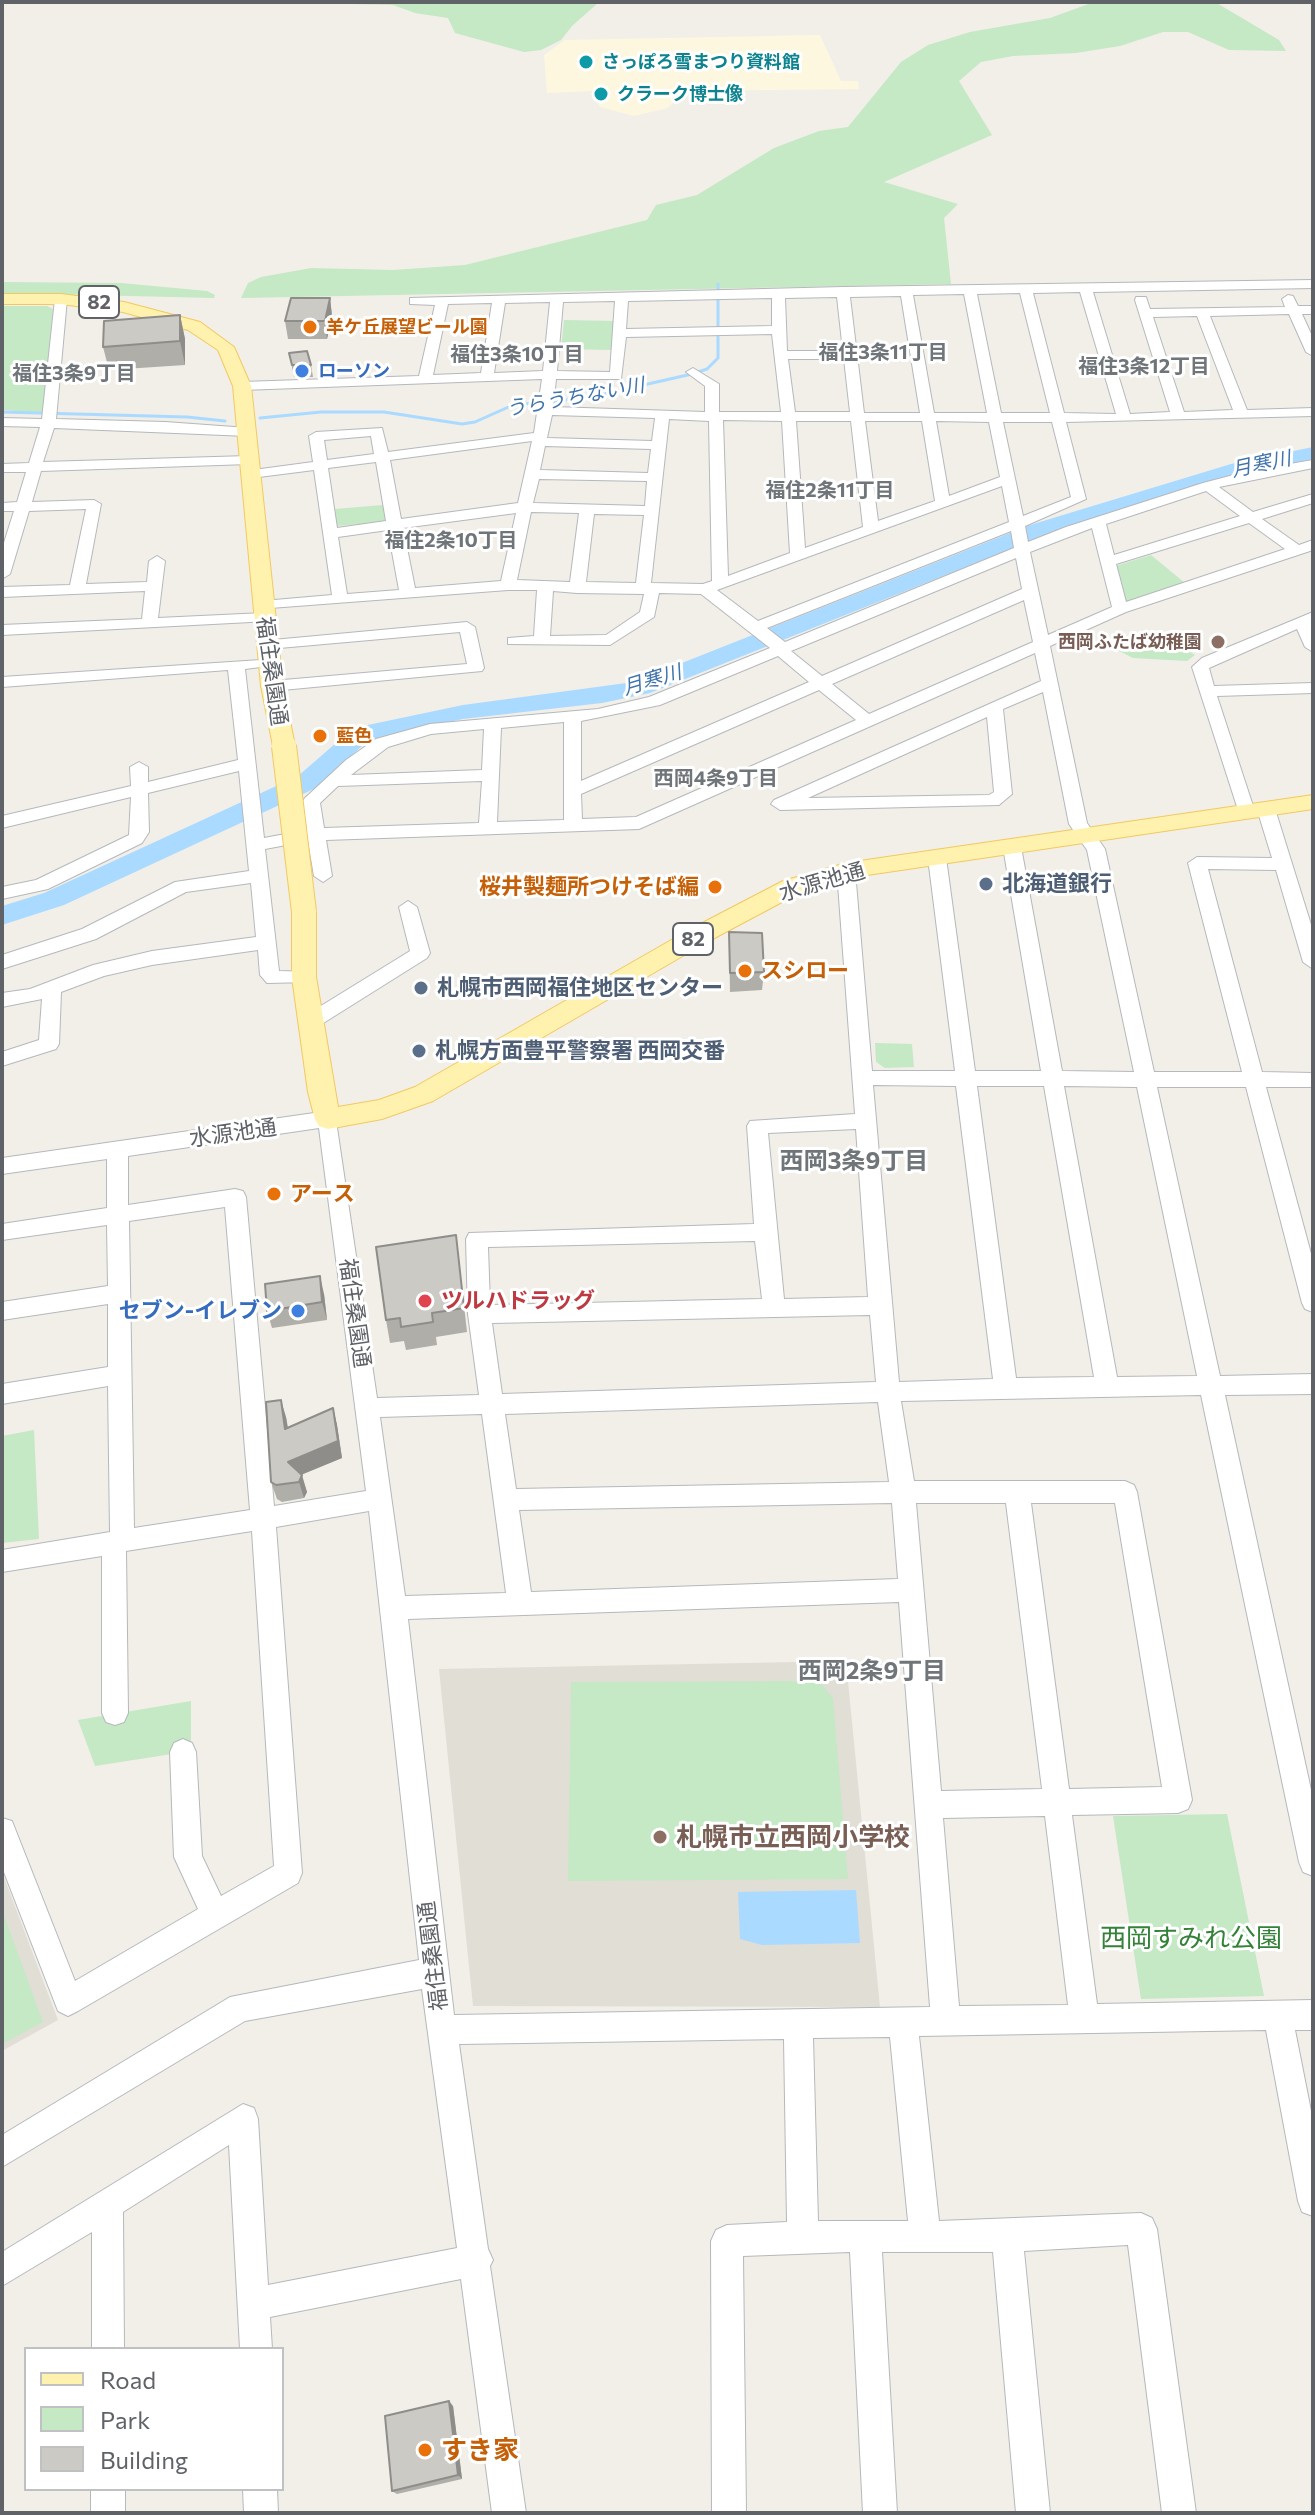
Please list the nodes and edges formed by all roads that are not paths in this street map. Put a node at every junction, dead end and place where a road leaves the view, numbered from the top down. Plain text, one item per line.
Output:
1 (1281, 284) junction
2 (1313, 284) edge
3 (1136, 286) junction
4 (1085, 287) junction
5 (1025, 288) junction
6 (969, 289) junction
7 (906, 290) junction
8 (843, 291) junction
9 (779, 293) junction
10 (622, 296) junction
11 (557, 298) junction
12 (2, 299) edge
13 (61, 299) junction
14 (499, 299) junction
15 (442, 300) junction
16 (415, 301) dead end
17 (1294, 310) junction
18 (1313, 310) edge
19 (1202, 312) junction
20 (1146, 313) junction
21 (778, 330) junction
22 (619, 333) junction
23 (1313, 352) edge
24 (780, 355) junction
25 (849, 355) junction
26 (696, 374) dead end
27 (550, 375) junction
28 (487, 377) junction
29 (425, 379) junction
30 (242, 386) junction
31 (546, 405) junction
32 (1313, 412) edge
33 (662, 415) junction
34 (1242, 415) junction
35 (712, 416) junction
36 (789, 417) junction
37 (858, 417) junction
38 (928, 417) junction
39 (1179, 417) junction
40 (49, 418) junction
41 (993, 418) junction
42 (1059, 418) junction
43 (1124, 418) junction
44 (2, 422) edge
45 (248, 432) junction
46 (540, 439) junction
47 (657, 445) junction
48 (382, 457) junction
49 (1313, 464) edge
50 (321, 465) junction
51 (35, 467) junction
52 (250, 467) junction
53 (2, 468) edge
54 (531, 474) junction
55 (653, 477) junction
56 (1006, 480) junction
57 (1208, 486) junction
58 (1313, 498) edge
59 (943, 502) junction
60 (23, 506) junction
61 (2, 507) edge
62 (524, 507) junction
63 (587, 510) junction
64 (650, 511) junction
65 (1251, 517) junction
66 (1098, 521) junction
67 (396, 524) junction
68 (1016, 526) junction
69 (871, 529) junction
70 (331, 533) junction
71 (1313, 545) edge
72 (1021, 548) junction
73 (1296, 550) junction
74 (798, 556) junction
75 (157, 561) dead end
76 (1110, 561) junction
77 (2, 574) edge
78 (508, 585) junction
79 (154, 586) junction
80 (712, 586) junction
81 (545, 587) junction
82 (577, 588) junction
83 (77, 589) junction
84 (647, 589) junction
85 (1032, 591) junction
86 (2, 592) edge
87 (408, 595) junction
88 (340, 599) junction
89 (1120, 609) junction
90 (263, 612) junction
91 (1308, 619) edge
92 (149, 623) junction
93 (757, 629) junction
94 (2, 630) edge
95 (542, 640) junction
96 (514, 641) dead end
97 (1041, 645) junction
98 (778, 646) junction
99 (1313, 647) edge
100 (269, 653) junction
101 (236, 664) junction
102 (2, 682) edge
103 (821, 683) junction
104 (1049, 683) junction
105 (272, 686) junction
106 (1313, 688) edge
107 (1208, 691) junction
108 (994, 707) junction
109 (573, 716) junction
110 (867, 721) junction
111 (493, 723) junction
112 (245, 764) junction
113 (139, 767) dead end
114 (491, 775) junction
115 (334, 781) junction
116 (140, 789) junction
117 (572, 791) junction
118 (1313, 802) edge
119 (1256, 810) junction
120 (2, 822) edge
121 (573, 825) junction
122 (488, 828) junction
123 (318, 834) junction
124 (1085, 836) junction
125 (255, 845) junction
126 (1012, 847) junction
127 (937, 858) junction
128 (1282, 864) junction
129 (846, 871) junction
130 (259, 876) junction
131 (323, 876) dead end
132 (2, 893) edge
133 (408, 907) dead end
134 (267, 942) junction
135 (2, 962) edge
136 (1313, 962) edge
137 (304, 977) junction
138 (52, 987) junction
139 (2, 1000) edge
140 (310, 1022) junction
141 (2, 1059) edge
142 (862, 1078) junction
143 (966, 1078) junction
144 (1053, 1079) junction
145 (1146, 1079) junction
146 (1254, 1080) junction
147 (1313, 1080) edge
148 (328, 1119) junction
149 (865, 1121) junction
150 (117, 1150) junction
151 (2, 1166) edge
152 (119, 1215) junction
153 (2, 1232) edge
154 (765, 1232) junction
155 (119, 1293) junction
156 (1313, 1303) edge
157 (880, 1306) junction
158 (774, 1310) junction
159 (2, 1311) edge
160 (479, 1314) junction
161 (120, 1375) junction
162 (1211, 1384) junction
163 (1313, 1384) edge
164 (1107, 1386) junction
165 (1006, 1388) junction
166 (888, 1391) junction
167 (2, 1394) edge
168 (493, 1403) junction
169 (368, 1408) junction
170 (1017, 1490) junction
171 (903, 1492) junction
172 (380, 1499) junction
173 (506, 1500) junction
174 (263, 1516) junction
175 (118, 1540) junction
176 (2, 1561) edge
177 (909, 1590) junction
178 (520, 1602) junction
179 (394, 1608) junction
180 (115, 1713) dead end
181 (183, 1752) dead end
182 (1056, 1800) junction
183 (926, 1805) junction
184 (2, 1831) edge
185 (1313, 1862) edge
186 (216, 1916) junction
187 (435, 1972) junction
188 (1313, 2015) edge
189 (1278, 2016) junction
190 (1085, 2020) junction
191 (946, 2022) junction
192 (903, 2023) junction
193 (798, 2025) junction
194 (442, 2030) junction
195 (2, 2152) edge
196 (1313, 2201) edge
197 (107, 2204) junction
198 (925, 2236) junction
199 (1007, 2236) junction
200 (803, 2237) junction
201 (865, 2237) junction
202 (477, 2260) junction
203 (2, 2270) edge
204 (254, 2304) junction
205 (108, 2347) edge
206 (256, 2347) edge
207 (108, 2491) edge
208 (260, 2491) edge
209 (108, 2513) edge
210 (261, 2513) edge
211 (509, 2513) edge
212 (729, 2513) edge
213 (880, 2513) edge
214 (1033, 2513) edge
215 (1179, 2513) edge

1 - 2 street
1 - 3 street
1 - 17 street
3 - 4 street
3 - 20 street
4 - 5 street
4 - 43 street
5 - 6 street
5 - 42 street
6 - 7 street
6 - 41 street
7 - 8 street
7 - 38 street
8 - 9 street
8 - 25 street
9 - 10 street
9 - 21 street
10 - 11 street
10 - 22 street
11 - 14 street
11 - 27 street
12 - 13 main road, 福住桑園通 / 82
13 - 30 main road, 福住桑園通 / 82
13 - 40 street
14 - 15 street
14 - 28 street
15 - 16 street
15 - 29 street
17 - 18 street
17 - 19 street
17 - 23 street
19 - 20 street
19 - 34 street
20 - 39 street
21 - 22 street
21 - 24 street
22 - 27 street
24 - 25 street
24 - 36 street
25 - 37 street
26 - 35 street
27 - 28 street
27 - 31 street
28 - 29 street
29 - 30 street
30 - 45 main road, 福住桑園通 / 82
31 - 33 street
31 - 46 street
32 - 34 street
33 - 35 street
33 - 47 street
34 - 39 street
35 - 36 street
35 - 80 street
36 - 37 street
36 - 74 street
37 - 38 street
37 - 69 street
38 - 41 street
38 - 59 street
39 - 43 street
40 - 44 street
40 - 45 street
40 - 51 street
41 - 42 street
41 - 56 street
42 - 43 street
42 - 68 street
45 - 52 main road, 福住桑園通 / 82
46 - 47 street
46 - 48 street
46 - 54 street
47 - 55 street
48 - 50 street
48 - 50 street
48 - 67 street
49 - 57 street
50 - 52 street
50 - 70 street
51 - 52 street
51 - 53 street
51 - 60 street
52 - 90 main road, 福住桑園通 / 82
54 - 55 street
54 - 62 street
55 - 64 street
56 - 59 street
56 - 68 street
57 - 65 street
57 - 66 street
58 - 65 street
59 - 69 street
60 - 61 street
60 - 77 street
60 - 83 street
62 - 63 street
62 - 67 street
62 - 78 street
63 - 64 street
63 - 82 street
64 - 84 street
65 - 73 street
65 - 76 street
66 - 72 street
66 - 76 street
67 - 70 street
67 - 87 street
68 - 72 street
68 - 93 street
69 - 74 street
70 - 88 street
71 - 73 street
72 - 85 street
72 - 98 street
73 - 89 street
74 - 80 street
75 - 79 street
76 - 89 street
78 - 81 street
78 - 87 street
79 - 83 street
79 - 92 street
80 - 84 street
80 - 93 street
81 - 82 street
81 - 95 street
82 - 84 street
83 - 86 street
84 - 95 street
85 - 97 street
85 - 103 street
87 - 88 street
88 - 90 street
89 - 97 street
90 - 92 street
90 - 100 main road, 福住桑園通 / 82
91 - 99 street
91 - 107 street
92 - 94 street
93 - 98 street
95 - 96 street
97 - 104 street
97 - 110 street
98 - 103 street
98 - 109 street
100 - 101 street
100 - 105 main road, 福住桑園通 / 82
100 - 105 street
101 - 102 street
101 - 112 street
103 - 110 street
103 - 117 street
104 - 108 street
104 - 124 street
105 - 137 main road, 福住桑園通 / 82, bridge
106 - 107 street
107 - 119 street
108 - 108 street
109 - 111 street
109 - 117 street
110 - 121 street
111 - 114 street
111 - 115 street
112 - 116 street
112 - 125 street
113 - 116 street
114 - 115 street
114 - 122 street
115 - 123 street
116 - 120 street
116 - 132 street
117 - 121 street
118 - 119 main road, 水源池通 / 82
119 - 124 main road, 水源池通 / 82
119 - 128 street
121 - 122 street
122 - 123 street
123 - 125 street
123 - 131 street
124 - 126 main road, 水源池通 / 82
124 - 145 street
125 - 130 street
126 - 127 main road, 水源池通 / 82
126 - 144 street
127 - 129 main road, 水源池通 / 82
127 - 143 street
128 - 136 street
128 - 146 street
129 - 142 street
129 - 148 main road, 水源池通 / 82
130 - 134 street
130 - 135 street
133 - 140 street
134 - 137 street
134 - 138 street
137 - 140 main road, 福住桑園通 / 82
138 - 139 street
138 - 141 street
140 - 148 main road, 福住桑園通 / 82
142 - 143 street
142 - 149 street
143 - 144 street
143 - 165 street
144 - 145 street
144 - 164 street
145 - 146 street
145 - 162 street
146 - 147 street
146 - 156 street
148 - 150 street, 水源池通
148 - 169 street, 福住桑園通
149 - 154 street
149 - 157 street
150 - 151 street, 水源池通
150 - 152 street
152 - 153 street
152 - 155 street
152 - 174 street
154 - 158 street
154 - 160 street
155 - 159 street
155 - 161 street
157 - 158 street
157 - 166 street
158 - 160 street
160 - 168 street
161 - 167 street
161 - 175 street
162 - 163 street
162 - 164 street
162 - 185 street
164 - 165 street
165 - 166 street
166 - 168 street
166 - 171 street
168 - 169 street
168 - 173 street
169 - 172 street, 福住桑園通
170 - 171 street
170 - 182 street
170 - 182 street
171 - 173 street
171 - 177 street
172 - 174 street
172 - 179 street, 福住桑園通
173 - 178 street
174 - 175 street
174 - 186 street
175 - 176 street
175 - 180 street
177 - 178 street
177 - 183 street
178 - 179 street
179 - 187 street, 福住桑園通
181 - 186 street
182 - 183 street
182 - 190 street
183 - 191 street
184 - 186 street
187 - 194 street, 福住桑園通
187 - 195 street
188 - 189 street
189 - 190 street
189 - 196 street
190 - 191 street
191 - 192 street
192 - 193 street
192 - 198 street
193 - 194 street
193 - 200 street
194 - 202 street, 福住桑園通
197 - 203 street
197 - 204 street
197 - 205 street
198 - 199 street
198 - 201 street
199 - 214 street
199 - 215 street
200 - 201 street
200 - 212 street
201 - 213 street
202 - 204 street
202 - 211 street, 福住桑園通
204 - 206 street
207 - 209 street
208 - 210 street

